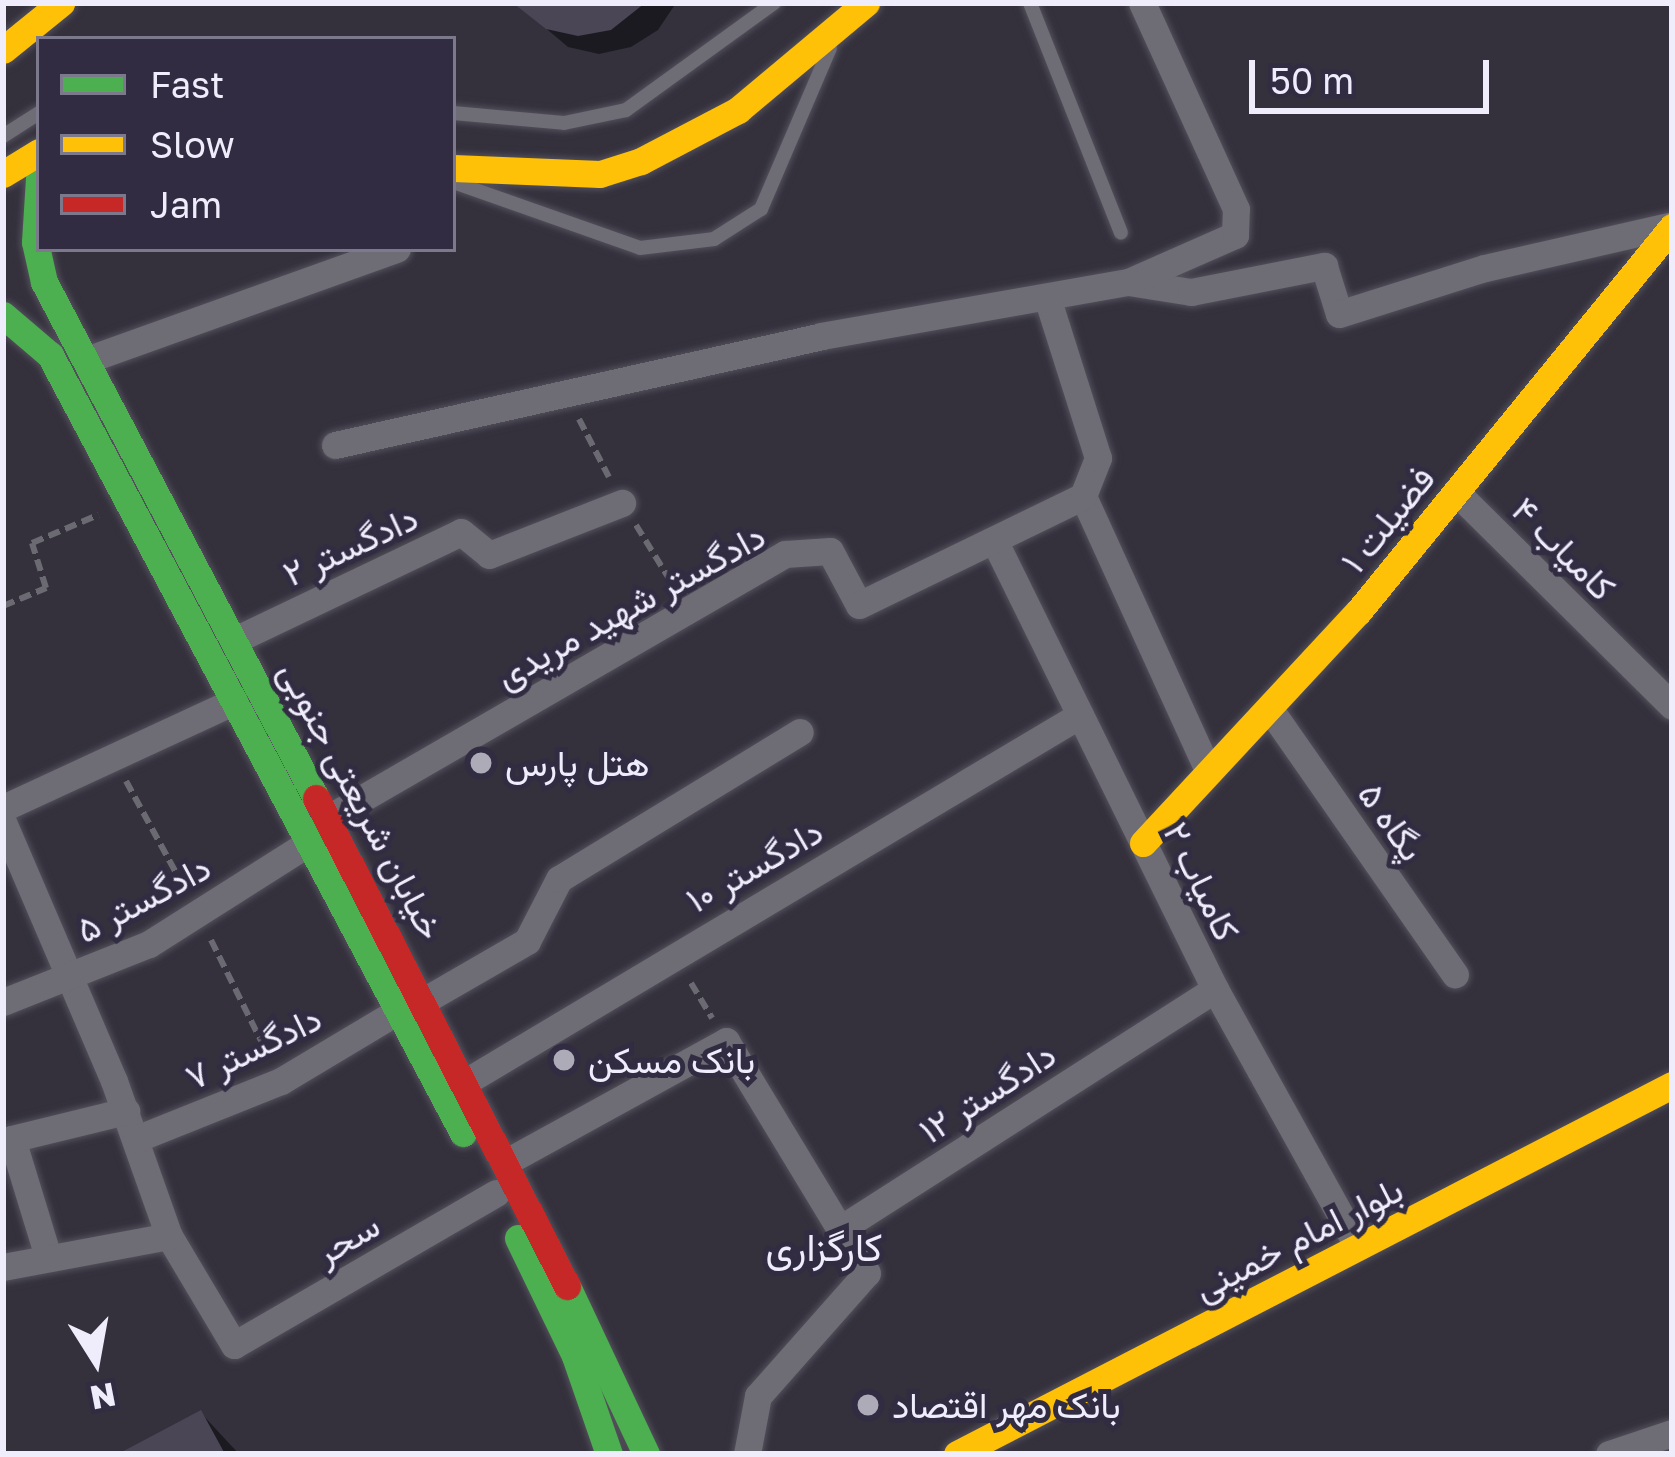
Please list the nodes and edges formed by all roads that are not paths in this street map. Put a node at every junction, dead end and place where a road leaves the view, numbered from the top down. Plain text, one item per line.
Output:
1 (44, 3) edge
2 (61, 3) edge
3 (775, 3) edge
4 (866, 3) edge
5 (1030, 3) edge
6 (1142, 3) edge
7 (3, 16) edge
8 (841, 21) junction
9 (3, 50) edge
10 (456, 113) edge
11 (36, 115) edge
12 (3, 136) edge
13 (36, 154) edge
14 (456, 168) edge
15 (3, 174) edge
16 (456, 183) edge
17 (36, 216) edge
18 (1672, 226) edge
19 (1121, 233) dead end
20 (36, 250) edge
21 (36, 252) edge
22 (389, 252) edge
23 (10, 257) dead end
24 (1128, 281) junction
25 (44, 283) junction
26 (1047, 297) junction
27 (3, 315) edge
28 (89, 359) junction
29 (335, 446) dead end
30 (1456, 491) junction
31 (1083, 496) junction
32 (622, 503) dead end
33 (994, 539) junction
34 (237, 639) junction
35 (235, 701) junction
36 (1672, 706) edge
37 (1269, 707) junction
38 (1080, 715) junction
39 (800, 732) dead end
40 (1209, 772) junction
41 (3, 808) edge
42 (330, 817) junction
43 (3, 822) edge
44 (308, 843) junction
45 (1143, 843) junction
46 (13, 869) edge
47 (72, 975) junction
48 (1455, 975) dead end
49 (1215, 989) junction
50 (425, 1000) junction
51 (3, 1002) edge
52 (398, 1011) junction
53 (466, 1082) junction
54 (1672, 1086) edge
55 (125, 1111) junction
56 (136, 1138) junction
57 (7, 1140) edge
58 (508, 1161) junction
59 (496, 1193) junction
60 (840, 1229) junction
61 (169, 1236) junction
62 (1358, 1247) junction
63 (48, 1257) junction
64 (3, 1267) edge
65 (632, 1424) junction
66 (1672, 1433) edge
67 (609, 1454) edge
68 (646, 1454) edge
69 (683, 1454) edge
70 (747, 1454) edge
71 (957, 1454) edge
72 (1609, 1454) edge

1 - 7 main road
2 - 9 main road
3 - 10 lane
4 - 8 main road
5 - 19 lane
6 - 24 street
8 - 14 main road
8 - 16 lane
11 - 12 lane
13 - 15 main road
17 - 20 main road, خیابان شریعتی جنوبی
18 - 24 street
18 - 30 main road, فضیلت ۱
21 - 25 main road, خیابان شریعتی جنوبی
22 - 28 street
23 - 25 main road
24 - 26 street
25 - 28 main road, خیابان شریعتی جنوبی
26 - 29 street
26 - 31 street
27 - 35 main road, خیابان شریعتی جنوبی
28 - 34 main road, خیابان شریعتی جنوبی
30 - 36 street, کامیاب ۴
30 - 37 main road, فضیلت ۱
31 - 33 street, دادگستر شهید مریدی
31 - 40 street
32 - 34 street, دادگستر ۲
33 - 38 street, کامیاب ۲
33 - 42 street, دادگستر شهید مریدی
34 - 42 main road, خیابان شریعتی جنوبی
35 - 41 street
35 - 44 main road, خیابان شریعتی جنوبی
37 - 40 main road, فضیلت ۱
37 - 48 street, پگاه ۵
38 - 45 street, کامیاب ۲
38 - 53 street, دادگستر ۱۰
39 - 50 street
40 - 45 main road, فضیلت ۱
42 - 50 main road, خیابان شریعتی جنوبی
43 - 46 street
44 - 47 street, دادگستر ۵
44 - 52 main road, خیابان شریعتی جنوبی
45 - 49 street, کامیاب ۲
46 - 47 street
47 - 51 street, دادگستر ۵
47 - 55 street
49 - 60 street, دادگستر ۱۲
49 - 62 street, کامیاب ۲
50 - 53 main road, خیابان شریعتی جنوبی
52 - 56 street, دادگستر ۷
52 - 59 main road, خیابان شریعتی جنوبی
53 - 58 main road, خیابان شریعتی جنوبی
54 - 62 main road, بلوار امام خمینی
55 - 56 street
55 - 57 street
56 - 61 street
57 - 63 street
58 - 60 street
58 - 65 main road, خیابان شریعتی جنوبی
59 - 61 street, سحر
59 - 67 main road, خیابان شریعتی جنوبی
60 - 70 street
61 - 63 street
62 - 71 main road, بلوار امام خمینی
63 - 64 street
65 - 68 main road, خیابان شریعتی جنوبی
65 - 69 main road
66 - 72 street

